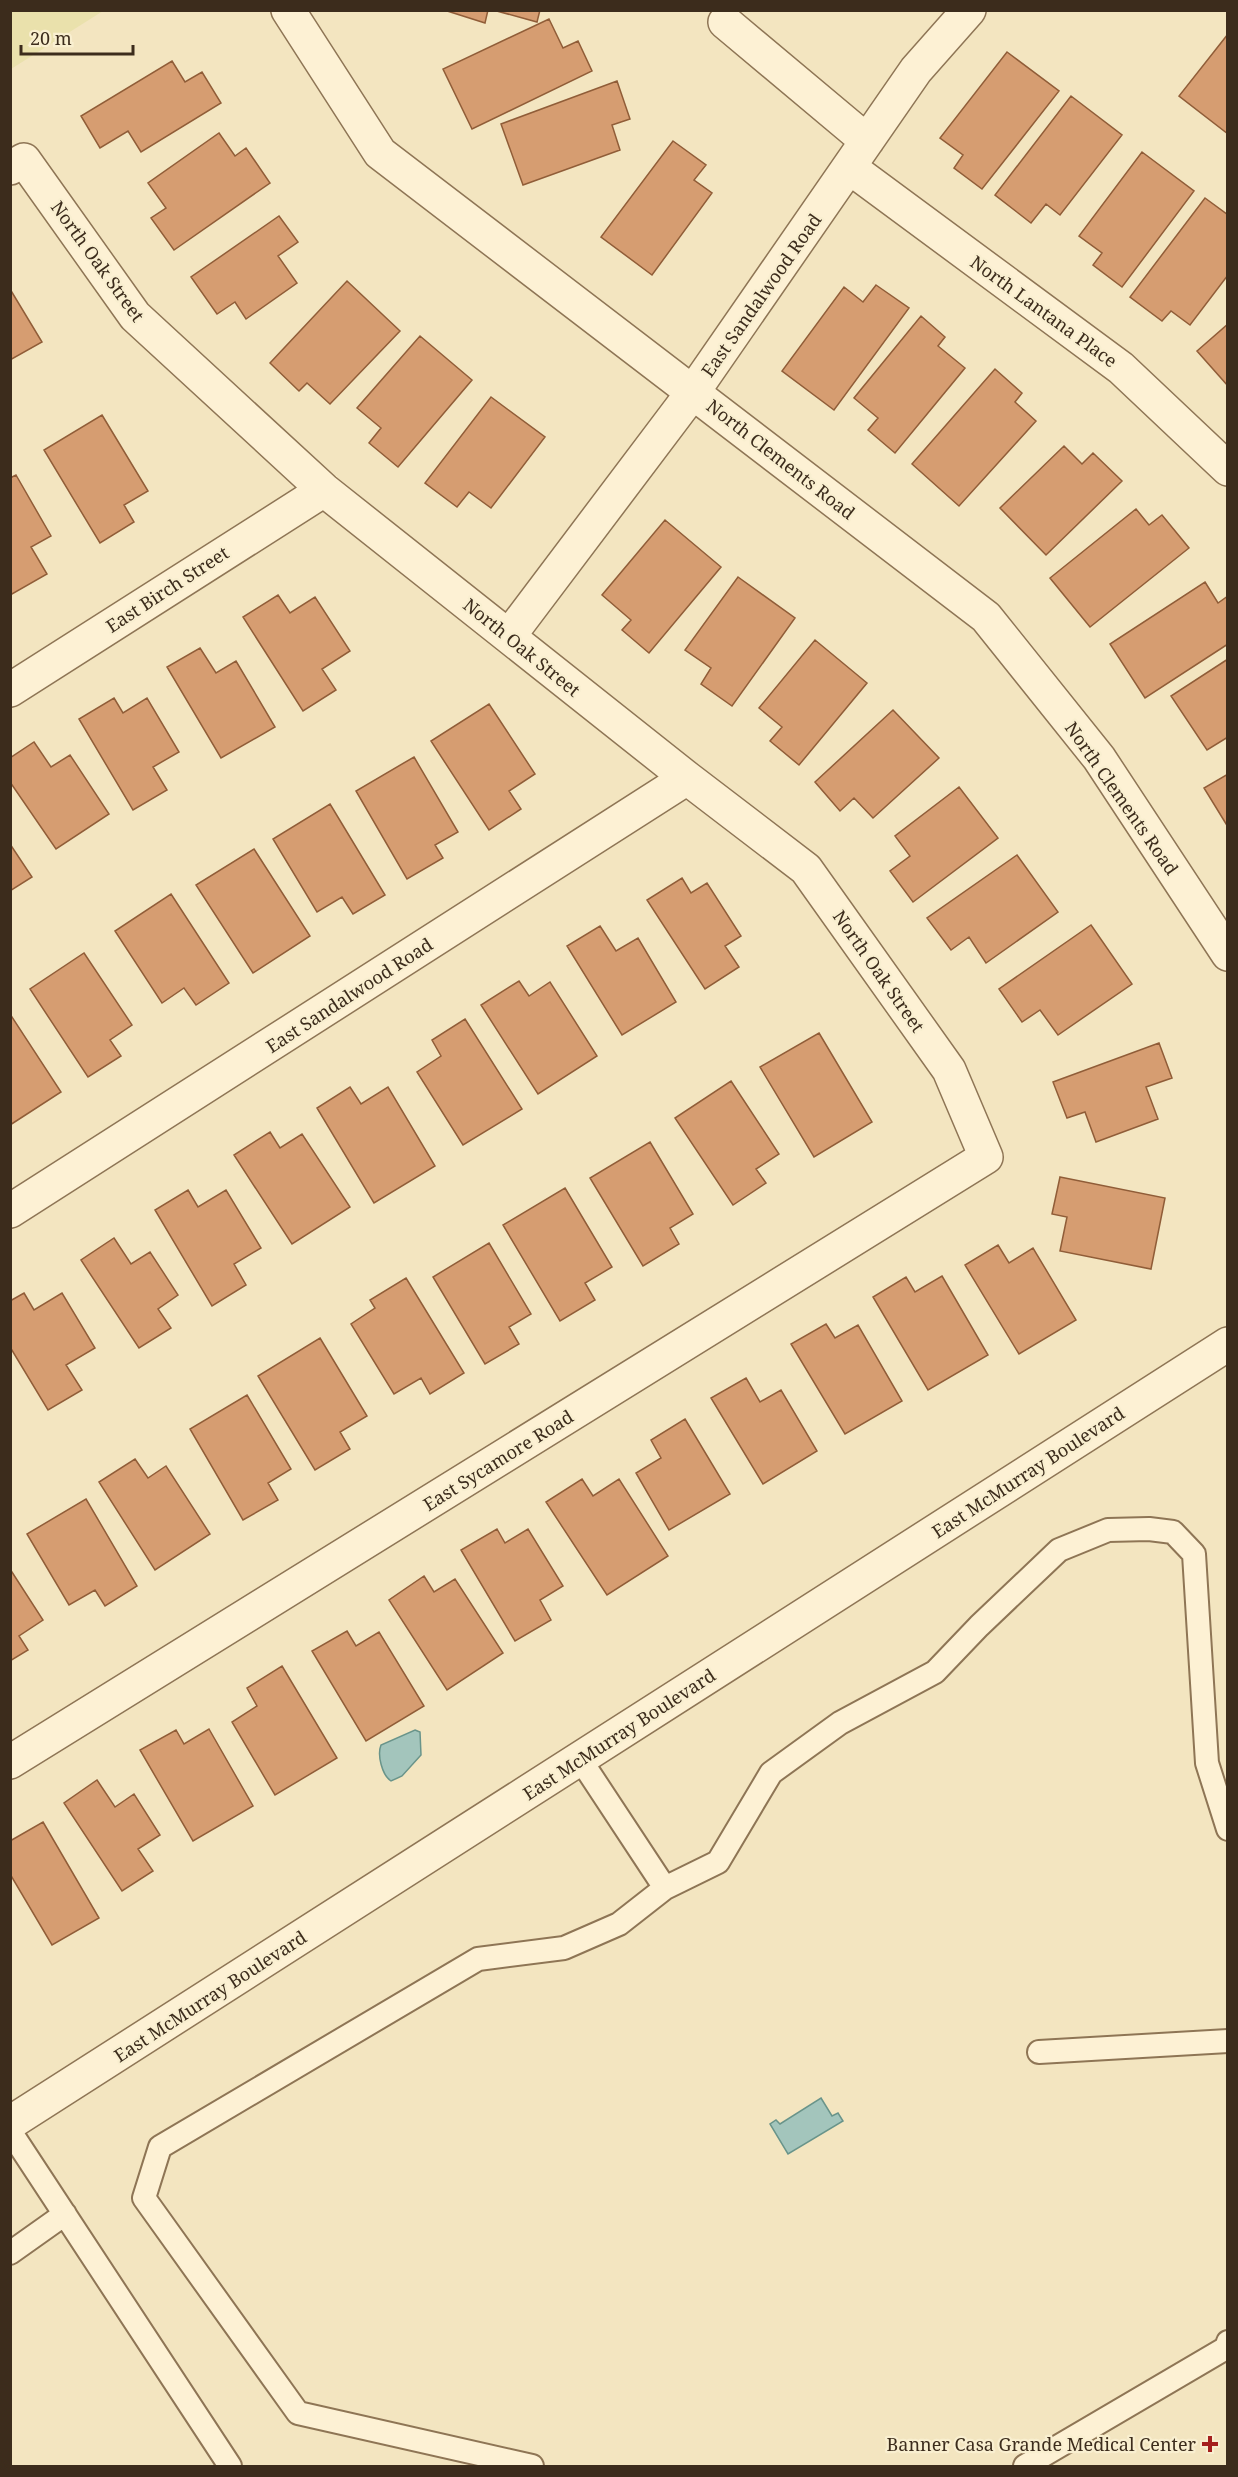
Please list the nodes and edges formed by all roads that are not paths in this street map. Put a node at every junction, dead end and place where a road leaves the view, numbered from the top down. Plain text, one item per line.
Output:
1 (288, 10) edge
2 (969, 10) edge
3 (725, 22) dead end
4 (858, 154) junction
5 (17, 164) edge
6 (693, 392) junction
7 (1227, 469) edge
8 (324, 490) junction
9 (508, 636) junction
10 (10, 690) edge
11 (687, 778) junction
12 (1227, 954) edge
13 (986, 1157) joint
14 (10, 1211) edge
15 (1227, 1344) edge
16 (580, 1759) junction
17 (10, 1762) edge
18 (1227, 1829) edge
19 (665, 1888) junction
20 (1227, 2042) edge
21 (1038, 2052) dead end
22 (10, 2123) edge
23 (10, 2131) edge
24 (65, 2214) junction
25 (10, 2253) edge
26 (1227, 2342) edge
27 (230, 2466) edge
28 (532, 2466) edge
29 (1025, 2466) edge

1 - 6 street, North Clements Road
2 - 4 street, East Sandalwood Road
3 - 4 street, North Lantana Place
4 - 6 street, East Sandalwood Road
4 - 7 street, North Lantana Place
5 - 8 street, North Oak Street
6 - 9 street, East Sandalwood Road
6 - 12 street, North Clements Road
8 - 9 street, North Oak Street
8 - 10 street, East Birch Street
9 - 11 street, North Oak Street
11 - 13 street, North Oak Street
11 - 14 street, East Sandalwood Road
13 - 17 street, East Sycamore Road
15 - 16 street, East McMurray Boulevard
16 - 19 lane
16 - 22 street, East McMurray Boulevard
18 - 19 lane
19 - 28 lane
20 - 21 lane
23 - 24 lane
24 - 25 lane
24 - 27 lane
26 - 29 lane

